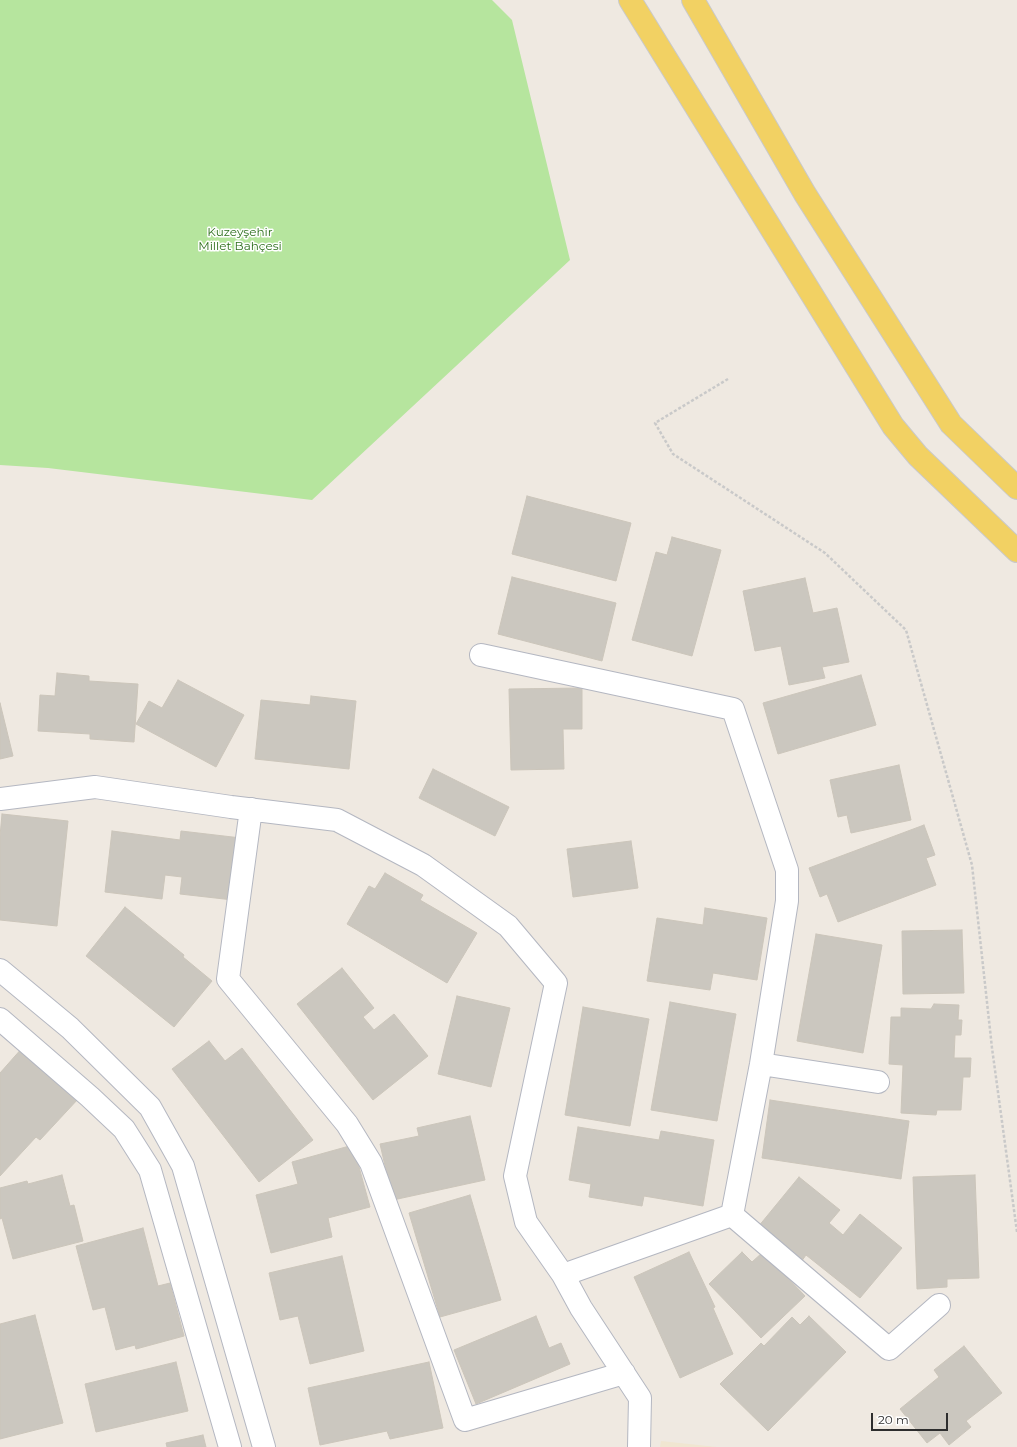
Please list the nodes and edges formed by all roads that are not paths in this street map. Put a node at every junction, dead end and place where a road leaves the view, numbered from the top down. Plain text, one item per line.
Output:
1 (630, 0) edge
2 (693, 0) edge
3 (1017, 488) edge
4 (1017, 551) edge
5 (481, 655) dead end
6 (0, 799) edge
7 (252, 809) junction
8 (0, 970) edge
9 (0, 1019) edge
10 (760, 1064) junction
11 (878, 1082) dead end
12 (732, 1214) junction
13 (563, 1275) junction
14 (939, 1305) dead end
15 (624, 1373) junction
16 (230, 1447) edge
17 (264, 1447) edge
18 (639, 1447) edge

1 - 4 main road
2 - 3 main road
5 - 10 street
6 - 7 street
7 - 13 street
7 - 15 street
8 - 17 street
9 - 16 street
10 - 11 street
10 - 12 street
12 - 13 street
12 - 14 street
13 - 15 street
15 - 18 street

